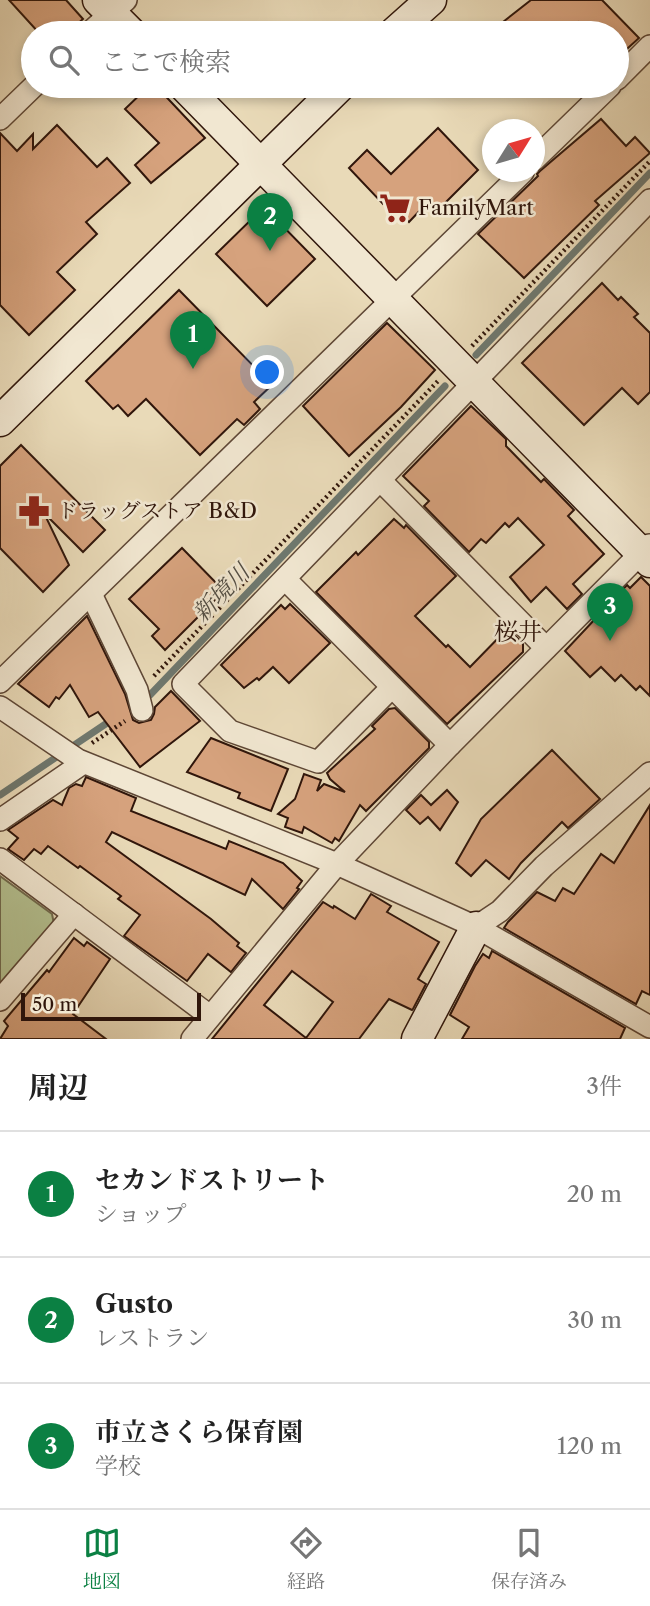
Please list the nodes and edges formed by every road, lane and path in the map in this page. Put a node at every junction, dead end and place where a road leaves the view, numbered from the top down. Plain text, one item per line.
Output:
1 (431, 0) edge
2 (111, 4) edge
3 (98, 21) edge
4 (123, 21) edge
5 (407, 21) edge
6 (650, 46) edge
7 (629, 67) edge
8 (22, 98) edge
9 (196, 98) edge
10 (328, 98) edge
11 (598, 98) edge
12 (0, 119) edge
13 (545, 149) edge
14 (650, 161) edge
15 (262, 163) junction
16 (513, 182) edge
17 (650, 200) edge
18 (393, 300) junction
19 (464, 374) junction
20 (0, 421) edge
21 (380, 480) junction
22 (647, 553) edge
23 (285, 579) junction
24 (91, 594) junction
25 (546, 648) junction
26 (0, 682) edge
27 (392, 687) junction
28 (139, 700) joint
29 (0, 707) edge
30 (450, 744) junction
31 (70, 756) junction
32 (650, 773) edge
33 (0, 820) edge
34 (0, 859) edge
35 (337, 864) junction
36 (74, 914) junction
37 (476, 927) junction
38 (0, 1000) edge
39 (210, 1016) junction
40 (650, 1027) edge
41 (192, 1039) edge
42 (417, 1039) edge

1 - 5 street
2 - 3 street
2 - 4 street
6 - 7 street
8 - 12 street
9 - 15 street
10 - 15 street
11 - 13 street
14 - 19 path
15 - 18 street
15 - 20 street
16 - 18 street
17 - 19 street
18 - 19 street
18 - 24 street
19 - 21 street
19 - 22 street
19 - 28 path
21 - 23 street
21 - 25 street
22 - 25 street
23 - 27 street
23 - 27 street
24 - 26 street
24 - 28 street
25 - 30 street
27 - 30 street
29 - 31 street
30 - 35 street
31 - 33 street
31 - 35 street
32 - 37 street
34 - 36 street
35 - 37 street
35 - 39 street
36 - 38 street
36 - 39 street
37 - 40 street
37 - 42 street
39 - 41 street

